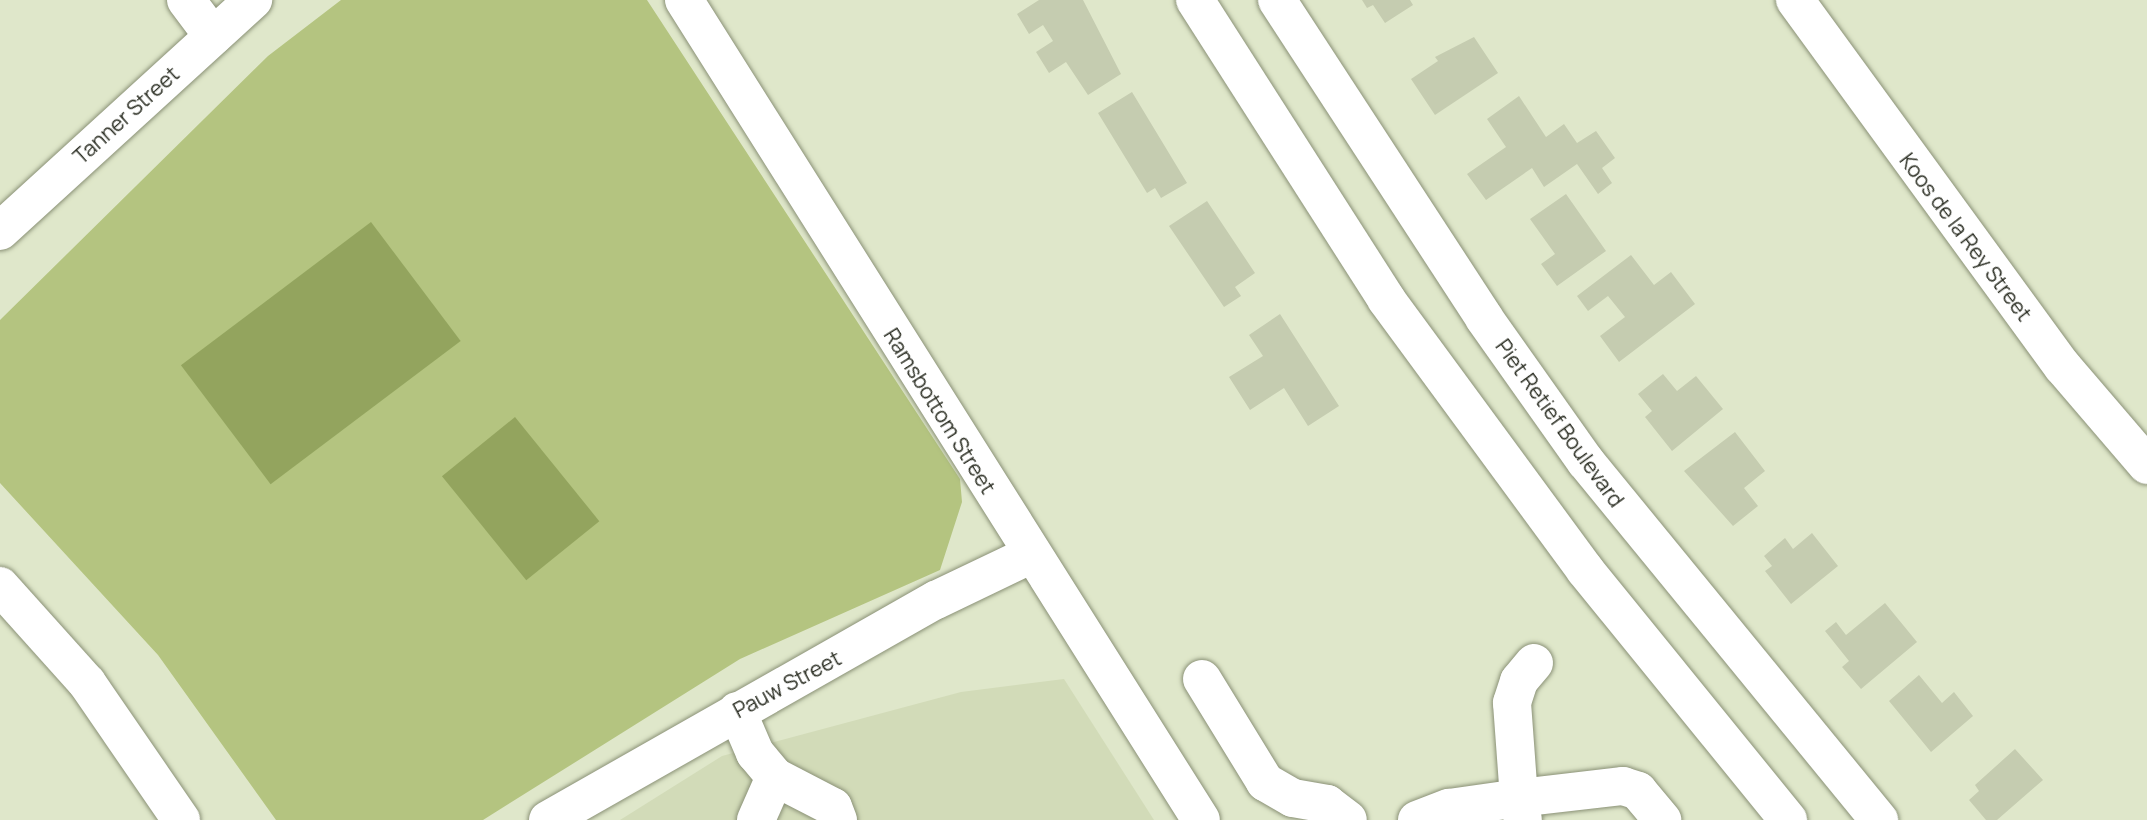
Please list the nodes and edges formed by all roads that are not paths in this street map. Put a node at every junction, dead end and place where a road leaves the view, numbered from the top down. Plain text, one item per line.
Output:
1 (186, 0) edge
2 (253, 0) edge
3 (684, 0) edge
4 (1195, 0) edge
5 (1277, 0) edge
6 (1795, 0) edge
7 (213, 36) junction
8 (0, 231) edge
9 (2147, 465) edge
10 (1030, 555) junction
11 (0, 586) edge
12 (1534, 663) dead end
13 (1202, 679) dead end
14 (737, 711) junction
15 (775, 778) junction
16 (1521, 809) edge
17 (181, 820) edge
18 (548, 820) edge
19 (756, 820) edge
20 (838, 820) edge
21 (1201, 820) edge
22 (1348, 820) edge
23 (1417, 820) edge
24 (1662, 820) edge
25 (1788, 820) edge
26 (1879, 820) edge

1 - 7 street
2 - 7 street, Tanner Street
3 - 10 street, Ramsbottom Street
4 - 25 street
5 - 26 street, Piet Retief Boulevard
6 - 9 street, Koos de la Rey Street
7 - 8 street, Tanner Street
10 - 14 street, Pauw Street
10 - 21 street, Ramsbottom Street
11 - 17 street
12 - 16 street
13 - 22 street
14 - 15 street
14 - 18 street, Pauw Street
15 - 19 street
15 - 20 street
16 - 23 street
16 - 24 street

